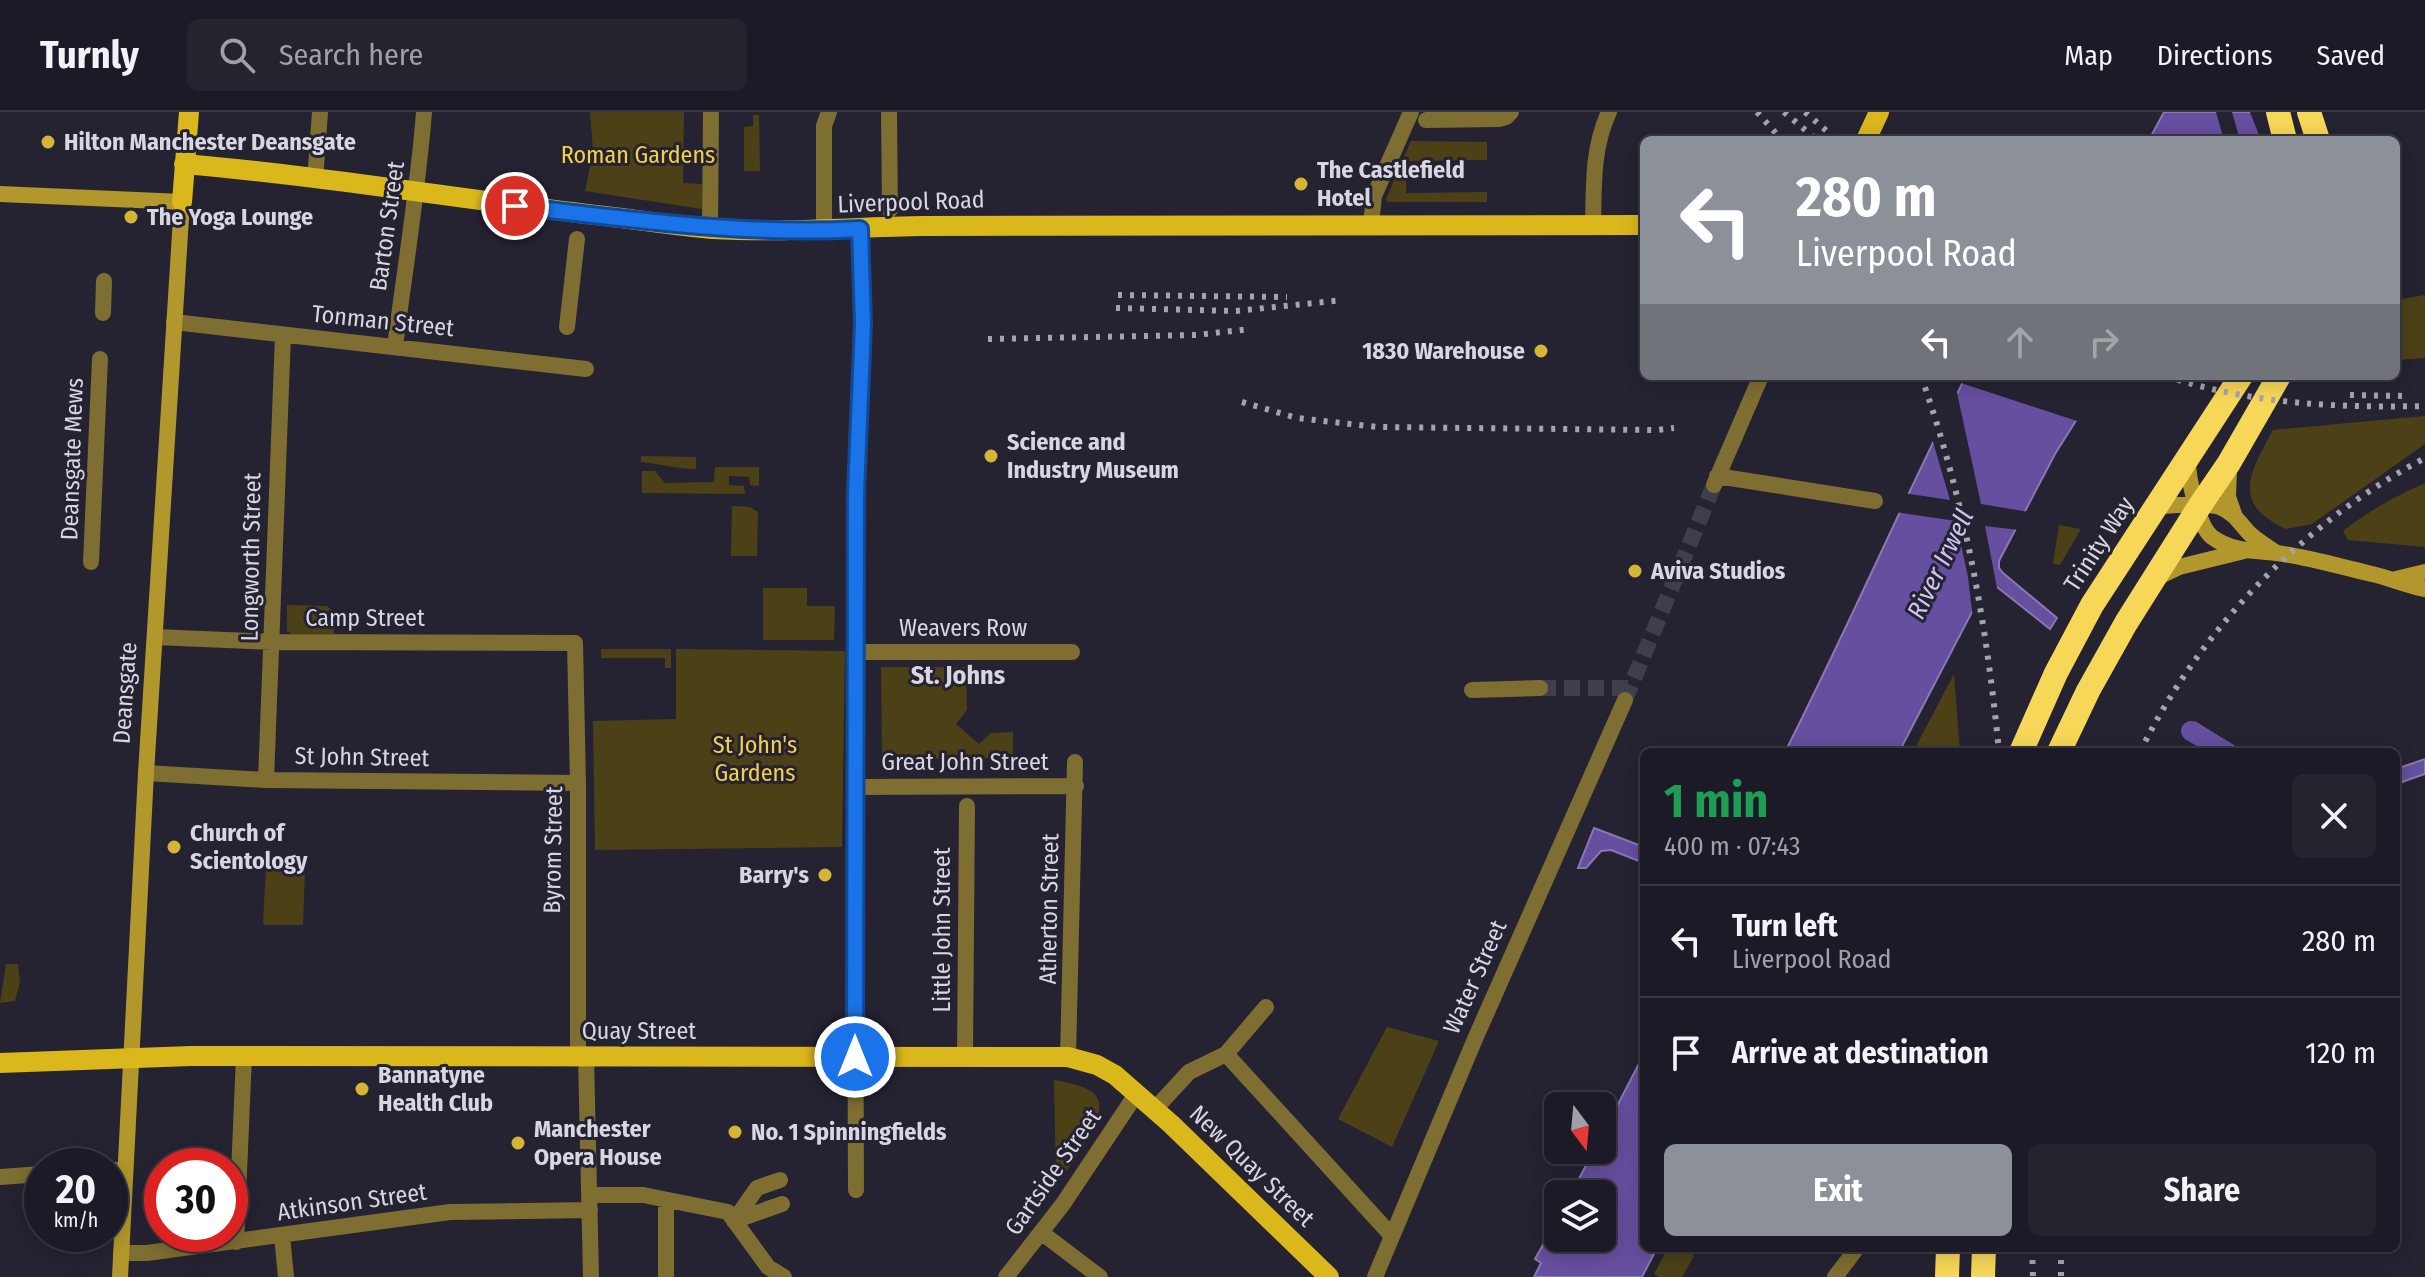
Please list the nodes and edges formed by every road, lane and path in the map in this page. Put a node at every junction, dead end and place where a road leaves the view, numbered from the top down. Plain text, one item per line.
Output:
1 (189, 112) edge
2 (320, 112) edge
3 (424, 112) edge
4 (711, 112) edge
5 (829, 112) edge
6 (889, 112) edge
7 (1511, 112) edge
8 (1609, 112) edge
9 (1879, 112) edge
10 (2278, 112) edge
11 (2309, 112) edge
12 (1418, 116) edge
13 (1868, 136) edge
14 (2284, 136) edge
15 (2317, 136) edge
16 (184, 164) junction
17 (315, 180) junction
18 (416, 193) junction
19 (0, 194) edge
20 (182, 202) junction
21 (890, 210) dead end
22 (1371, 224) junction
23 (1640, 225) edge
24 (1593, 226) junction
25 (710, 228) junction
26 (860, 229) junction
27 (824, 231) junction
28 (577, 239) dead end
29 (104, 281) dead end
30 (103, 313) dead end
31 (174, 322) junction
32 (567, 327) dead end
33 (283, 335) junction
34 (395, 346) junction
35 (100, 359) dead end
36 (586, 369) dead end
37 (1759, 380) edge
38 (2238, 380) edge
39 (2277, 380) edge
40 (2189, 456) junction
41 (2229, 463) junction
42 (1875, 501) dead end
43 (2156, 507) junction
44 (2199, 507) junction
45 (2235, 517) junction
46 (2244, 551) junction
47 (2276, 553) junction
48 (91, 562) dead end
49 (2425, 572) edge
50 (2154, 579) junction
51 (2396, 579) junction
52 (2425, 589) edge
53 (155, 637) junction
54 (273, 642) junction
55 (575, 643) joint
56 (854, 652) junction
57 (1072, 652) dead end
58 (1540, 688) tunnel mouth
59 (1472, 690) dead end
60 (1625, 700) tunnel mouth
61 (2023, 748) edge
62 (2061, 748) edge
63 (1075, 762) dead end
64 (146, 773) junction
65 (266, 780) junction
66 (578, 783) junction
67 (1076, 786) junction
68 (854, 787) junction
69 (967, 806) dead end
70 (1266, 1007) dead end
71 (1226, 1054) junction
72 (965, 1055) junction
73 (244, 1056) junction
74 (131, 1057) junction
75 (582, 1057) junction
76 (855, 1057) junction
77 (1068, 1057) junction
78 (0, 1063) edge
79 (1137, 1093) junction
80 (1155, 1109) junction
81 (120, 1148) edge
82 (240, 1148) edge
83 (24, 1175) edge
84 (0, 1177) edge
85 (780, 1180) dead end
86 (856, 1190) dead end
87 (666, 1200) junction
88 (590, 1203) junction
89 (782, 1204) dead end
90 (734, 1221) junction
91 (1042, 1233) junction
92 (282, 1236) junction
93 (1392, 1236) junction
94 (248, 1240) edge
95 (155, 1252) edge
96 (1854, 1252) edge
97 (1948, 1252) edge
98 (1984, 1252) edge
99 (121, 1253) joint
100 (120, 1277) edge
101 (286, 1277) edge
102 (591, 1277) edge
103 (666, 1277) edge
104 (784, 1277) edge
105 (1006, 1277) edge
106 (1100, 1277) edge
107 (1329, 1277) edge
108 (1375, 1277) edge
109 (1835, 1277) edge
110 (1947, 1277) edge
111 (1983, 1277) edge

1 - 16 main road, Deansgate
2 - 17 street
3 - 18 street, Barton Street
4 - 25 street
5 - 27 street
6 - 21 street
7 - 12 street
8 - 24 street
9 - 13 main road
10 - 14 highway
11 - 15 highway
12 - 22 street
16 - 17 main road, Liverpool Road
16 - 20 main road, Deansgate
17 - 18 main road, Liverpool Road
18 - 25 main road, Liverpool Road
18 - 34 street, Barton Street
19 - 20 street
20 - 31 street, Deansgate
22 - 24 main road, Liverpool Road
22 - 26 main road, Liverpool Road
23 - 24 main road, Liverpool Road
25 - 27 main road, Liverpool Road
26 - 27 main road, Liverpool Road
26 - 56 street
28 - 32 street
29 - 30 street
31 - 33 street, Tonman Street
31 - 53 street, Deansgate
33 - 34 street, Tonman Street
33 - 54 street, Longworth Street
34 - 36 street, Tonman Street
35 - 48 street, Deansgate Mews
37 - 42 street
38 - 40 highway, Trinity Way
39 - 41 highway
40 - 43 highway, Trinity Way
40 - 44 street
41 - 44 highway
41 - 45 street
43 - 44 street
43 - 61 highway, Trinity Way
44 - 45 street
44 - 46 street
44 - 50 highway
45 - 47 street
46 - 47 street
46 - 50 street
47 - 51 street
49 - 51 street
50 - 62 highway
51 - 52 street
53 - 54 street, Camp Street
53 - 64 street, Deansgate
54 - 55 street, Camp Street
54 - 65 street, Longworth Street
55 - 66 street, Byrom Street
56 - 57 street, Weavers Row
56 - 68 street
58 - 59 street
60 - 93 street, Water Street
63 - 67 street, Atherton Street
64 - 65 street, St John Street
64 - 74 street, Deansgate
65 - 66 street, St John Street
66 - 75 street, Byrom Street
67 - 68 street, Great John Street
67 - 77 street, Atherton Street
68 - 76 street
69 - 72 street, Little John Street
70 - 71 street
71 - 80 street
71 - 93 street
72 - 76 main road, Quay Street
72 - 77 main road, Quay Street
73 - 74 main road, Quay Street
73 - 75 main road, Quay Street
73 - 82 street
74 - 78 main road, Quay Street
74 - 81 street, Deansgate
75 - 76 main road, Quay Street
75 - 88 street, Byrom Street
76 - 86 street
77 - 79 main road, Quay Street
79 - 80 main road, New Quay Street
79 - 91 street, Gartside Street
80 - 107 main road, New Quay Street
83 - 84 street
85 - 90 street
87 - 88 street, Atkinson Street
87 - 90 street, Atkinson Street
87 - 103 street
88 - 92 street, Atkinson Street
88 - 102 street, Byrom Street
89 - 90 street
90 - 104 street
91 - 105 street, Gartside Street
91 - 106 street
92 - 94 street, Atkinson Street
92 - 101 street
93 - 108 street, Water Street
95 - 99 street, Atkinson Street
96 - 109 street
97 - 110 highway
98 - 111 highway
99 - 100 street, Deansgate

